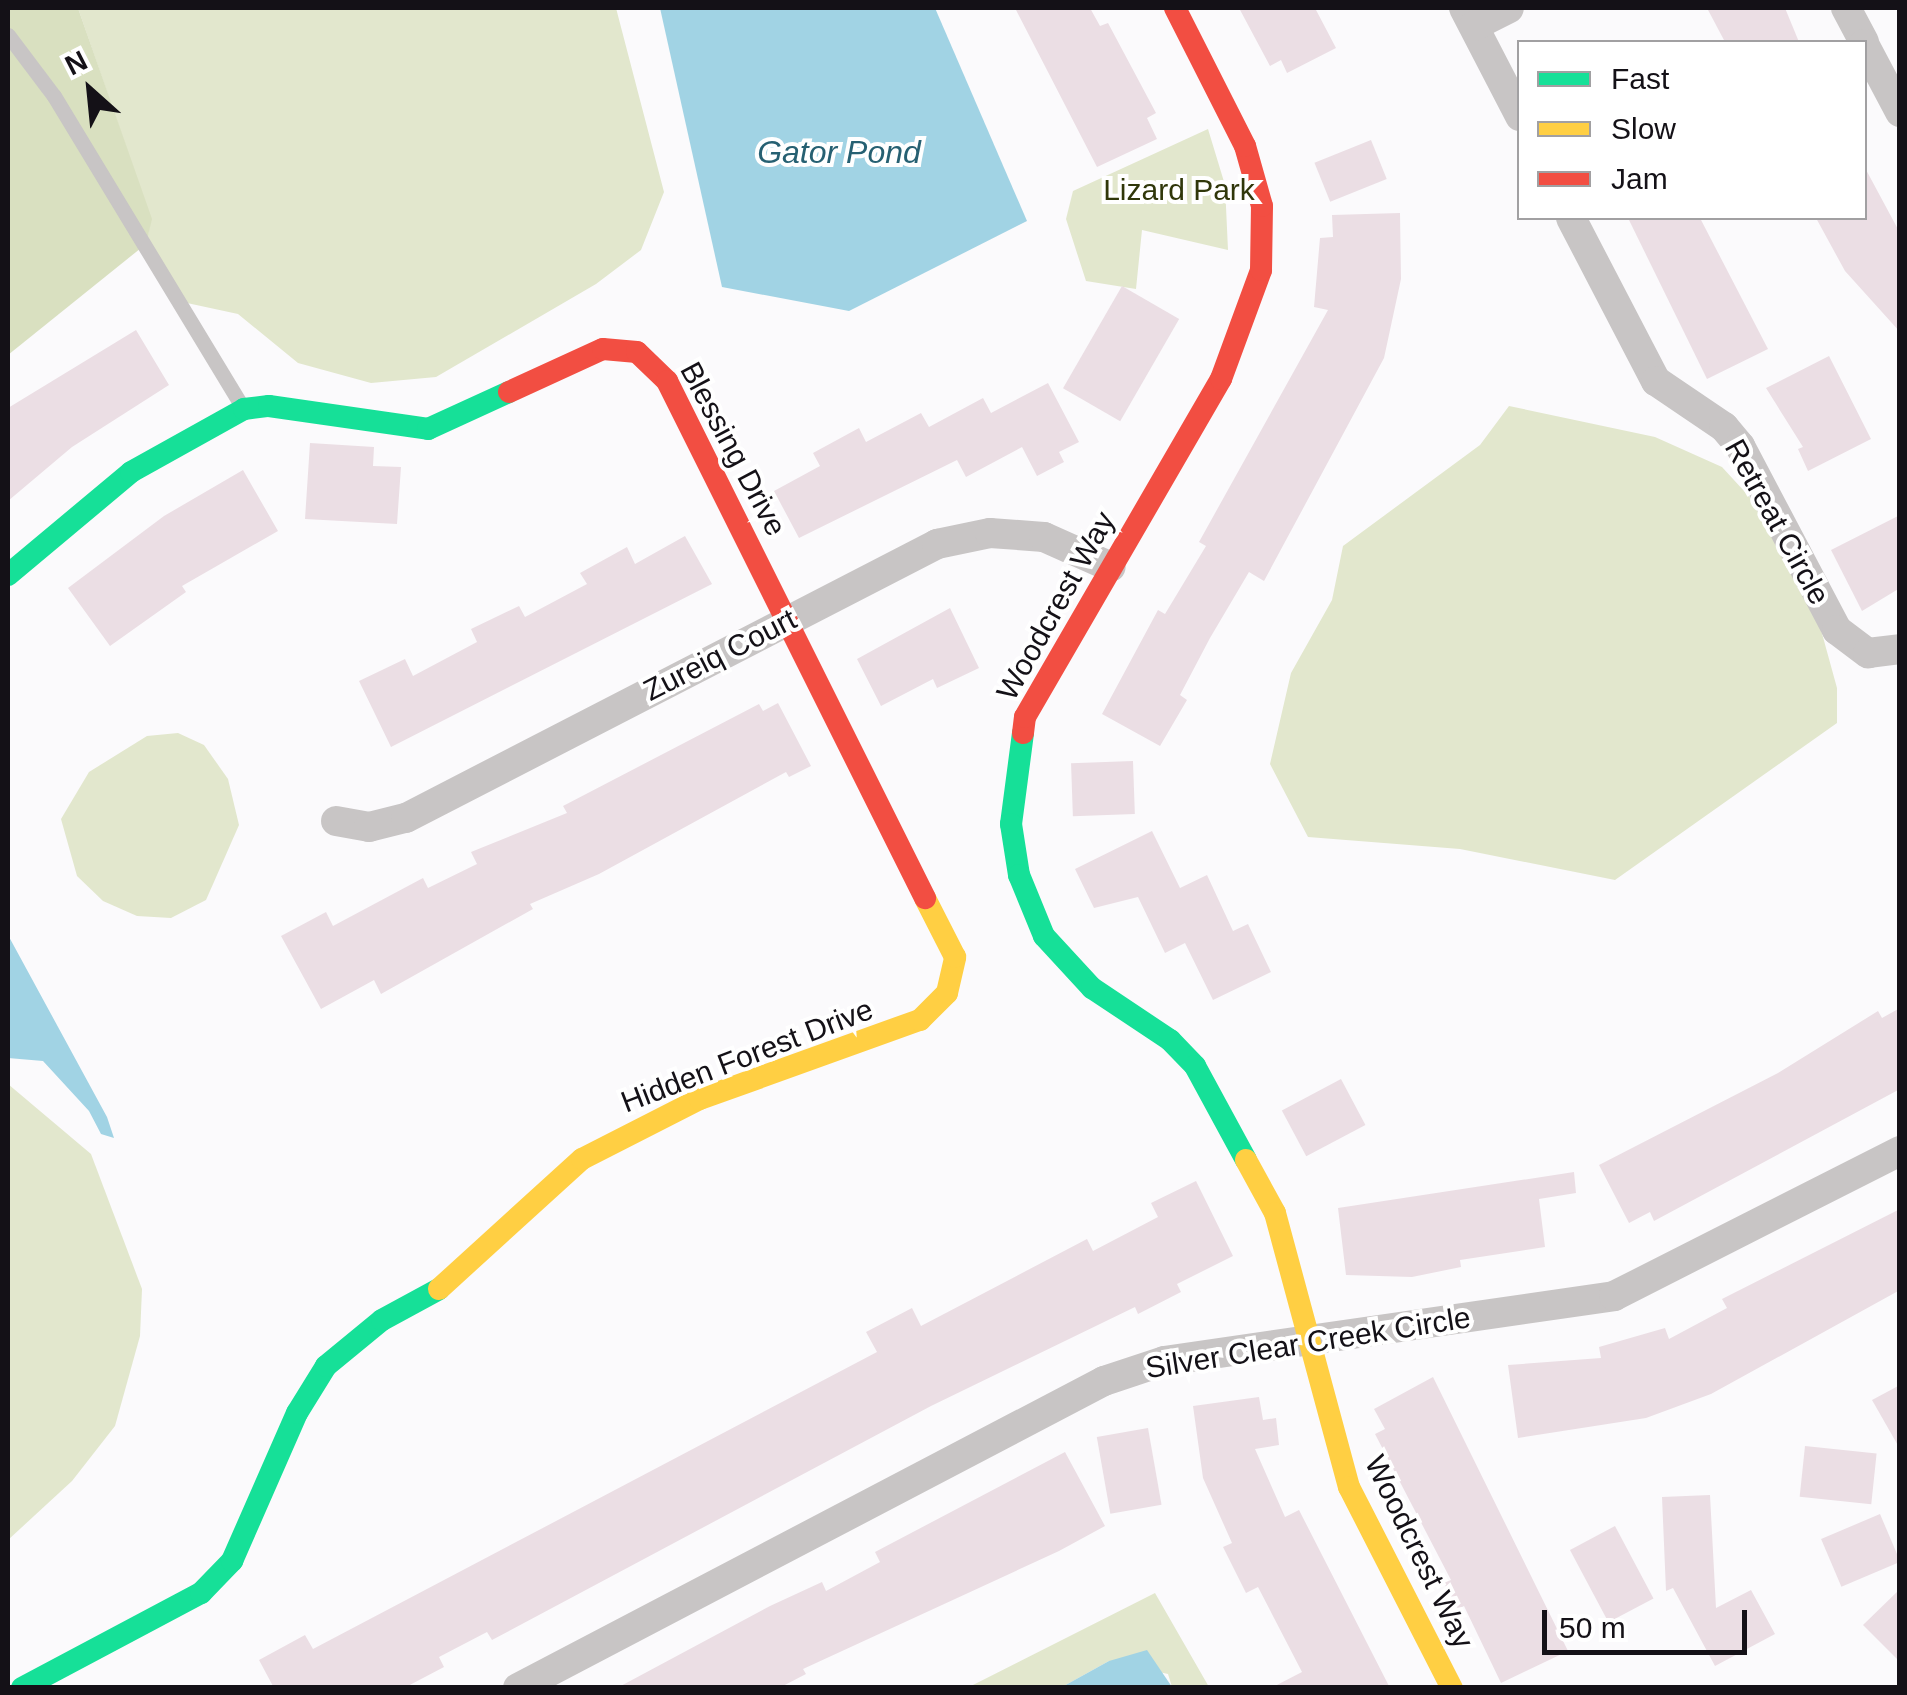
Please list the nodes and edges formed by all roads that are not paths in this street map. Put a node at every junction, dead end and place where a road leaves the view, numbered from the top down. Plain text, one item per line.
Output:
1 (1175, 8) edge
2 (1509, 8) edge
3 (1846, 8) edge
4 (1469, 17) edge
5 (8, 35) edge
6 (1862, 40) edge
7 (1867, 49) edge
8 (1517, 110) edge
9 (1900, 112) edge
10 (1572, 220) edge
11 (244, 409) junction
12 (1111, 567) junction
13 (8, 575) edge
14 (788, 620) junction
15 (1900, 649) edge
16 (336, 821) dead end
17 (1900, 1151) edge
18 (1312, 1340) junction
19 (22, 1688) edge
20 (518, 1688) edge
21 (1452, 1688) edge

1 - 12 street, Woodcrest Way
2 - 4 street
3 - 6 street
4 - 8 street
5 - 11 lane
7 - 9 street
10 - 15 street, Retreat Circle
11 - 13 street, Blessing Drive
11 - 14 street, Blessing Drive
12 - 14 street, Zureiq Court
12 - 18 street, Woodcrest Way
14 - 16 street, Zureiq Court
14 - 19 street, Hidden Forest Drive
17 - 18 street, Silver Clear Creek Circle
18 - 20 street, Silver Clear Creek Circle
18 - 21 street, Woodcrest Way

